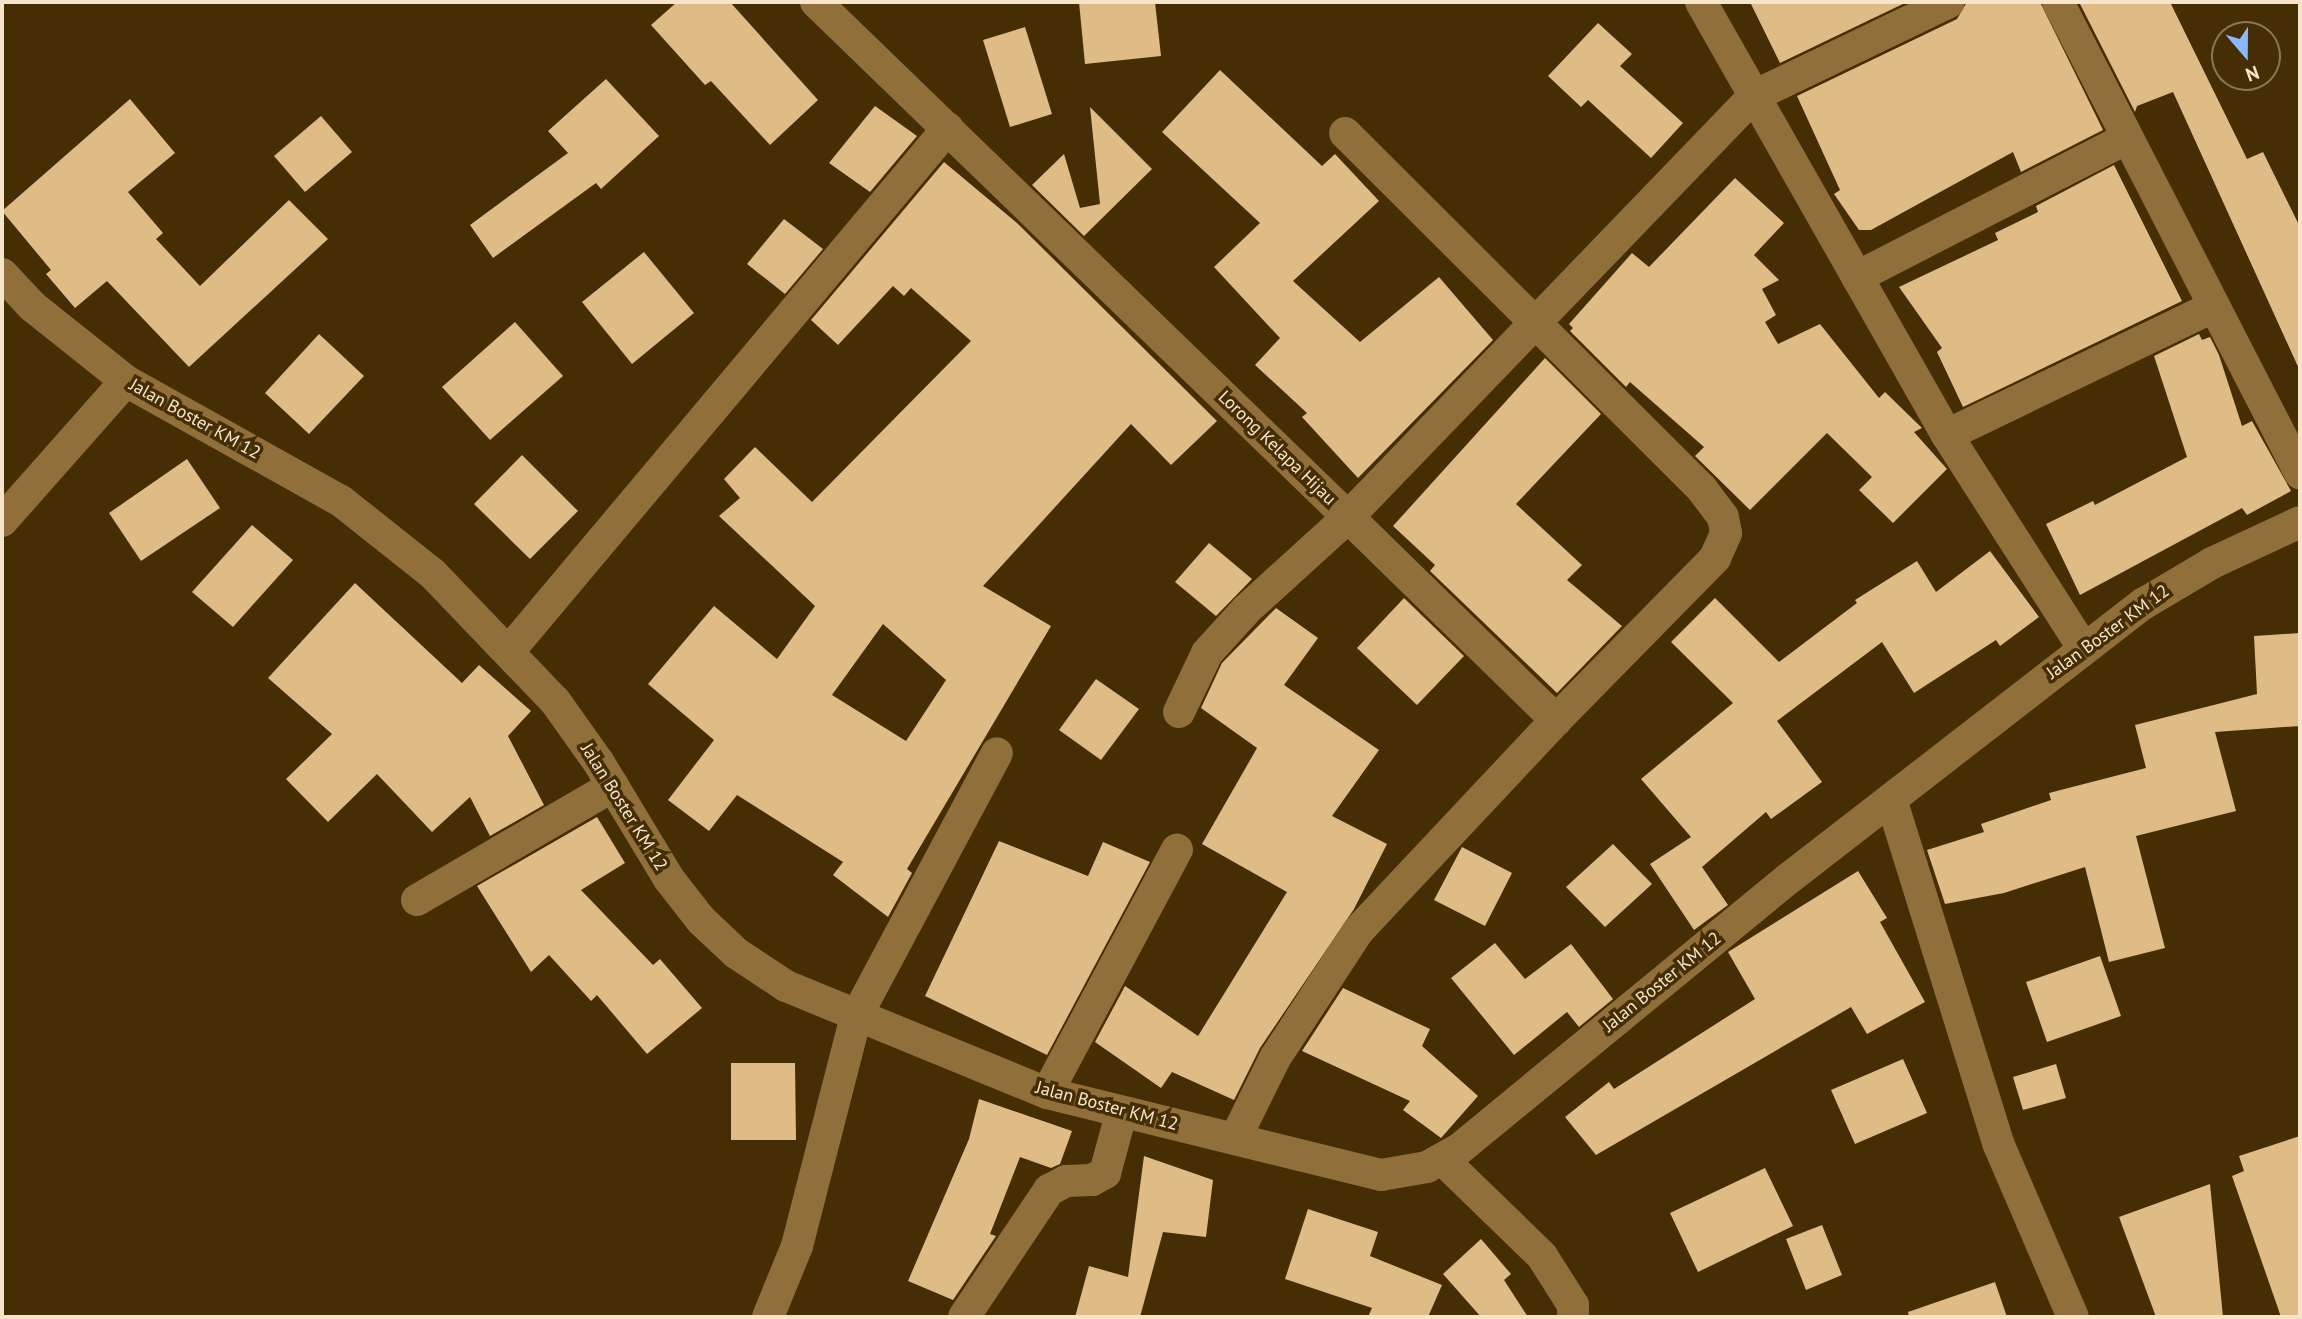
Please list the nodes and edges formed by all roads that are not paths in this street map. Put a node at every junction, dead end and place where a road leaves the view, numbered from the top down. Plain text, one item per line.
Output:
1 (816, 2) edge
2 (1701, 2) edge
3 (1949, 2) edge
4 (2058, 2) edge
5 (1754, 96) junction
6 (948, 128) junction
7 (1345, 133) dead end
8 (2127, 138) junction
9 (2, 274) edge
10 (1857, 277) junction
11 (2213, 307) junction
12 (1536, 323) junction
13 (126, 381) junction
14 (1947, 435) junction
15 (2300, 473) edge
16 (1348, 517) junction
17 (2, 521) edge
18 (2300, 522) edge
19 (2083, 648) junction
20 (510, 650) junction
21 (1179, 712) dead end
22 (1556, 720) junction
23 (997, 753) dead end
24 (613, 786) junction
25 (1891, 799) junction
26 (1177, 850) dead end
27 (417, 900) dead end
28 (856, 1017) junction
29 (1047, 1093) junction
30 (1121, 1114) junction
31 (1236, 1137) junction
32 (1442, 1159) junction
33 (768, 1317) edge
34 (964, 1317) edge
35 (1573, 1317) edge
36 (2073, 1317) edge

1 - 6 street, Lorong Kelapa Hijau
2 - 5 street
3 - 5 street
4 - 8 street
5 - 10 street
5 - 12 street, Lorong Kelapa Hijau
6 - 16 street, Lorong Kelapa Hijau
6 - 20 street
7 - 12 street
8 - 10 street
8 - 11 street
9 - 13 street, Jalan Boster KM 12
10 - 14 street
11 - 14 street
11 - 15 street
12 - 16 street, Lorong Kelapa Hijau
12 - 22 street
13 - 17 street
13 - 20 street, Jalan Boster KM 12
14 - 19 street
16 - 21 street
16 - 22 street
18 - 19 street, Jalan Boster KM 12
19 - 25 street, Jalan Boster KM 12
20 - 24 street, Jalan Boster KM 12
22 - 31 street
23 - 28 street
24 - 27 street
24 - 28 street, Jalan Boster KM 12
25 - 32 street, Jalan Boster KM 12
25 - 36 street
26 - 29 street
28 - 29 street, Jalan Boster KM 12
28 - 33 street
29 - 30 street, Jalan Boster KM 12
30 - 31 street, Jalan Boster KM 12
30 - 34 street
31 - 32 street, Jalan Boster KM 12
32 - 35 street

